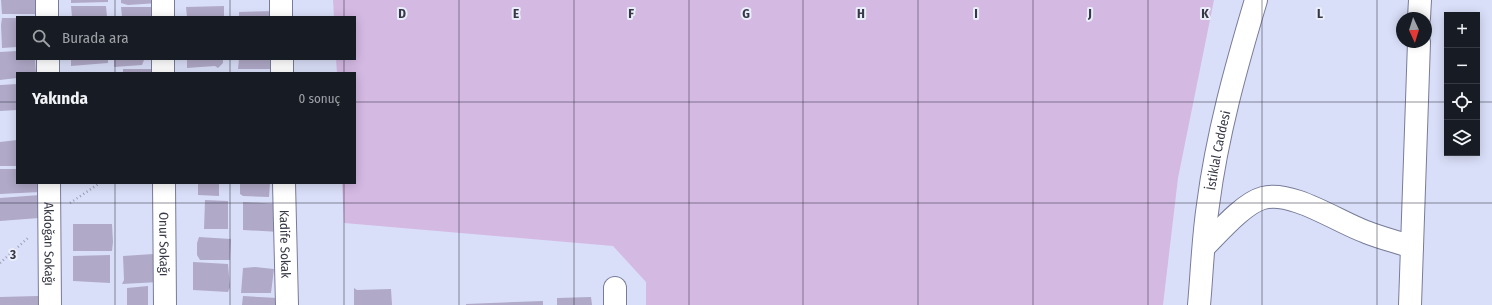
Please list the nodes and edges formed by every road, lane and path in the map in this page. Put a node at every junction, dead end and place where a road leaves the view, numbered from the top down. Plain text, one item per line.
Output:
1 (47, 0) edge
2 (163, 0) edge
3 (281, 0) edge
4 (1256, 0) edge
5 (1420, 0) edge
6 (1419, 12) edge
7 (47, 16) edge
8 (163, 16) edge
9 (281, 16) edge
10 (1419, 48) edge
11 (48, 60) edge
12 (163, 60) edge
13 (282, 60) edge
14 (48, 72) edge
15 (163, 72) edge
16 (282, 72) edge
17 (49, 184) edge
18 (164, 184) edge
19 (284, 184) edge
20 (1205, 246) junction
21 (1412, 247) junction
22 (50, 305) edge
23 (164, 305) edge
24 (287, 305) edge
25 (1199, 305) edge
26 (1410, 305) edge

1 - 7 street
2 - 8 street
3 - 9 street
4 - 20 street, İstiklal Caddesi
5 - 6 street
10 - 21 street
11 - 14 street
12 - 15 street
13 - 16 street
17 - 22 street, Akdoğan Sokağı
18 - 23 street, Onur Sokağı
19 - 24 street, Kadife Sokak
20 - 21 street
20 - 25 street, İstiklal Caddesi
21 - 26 street

